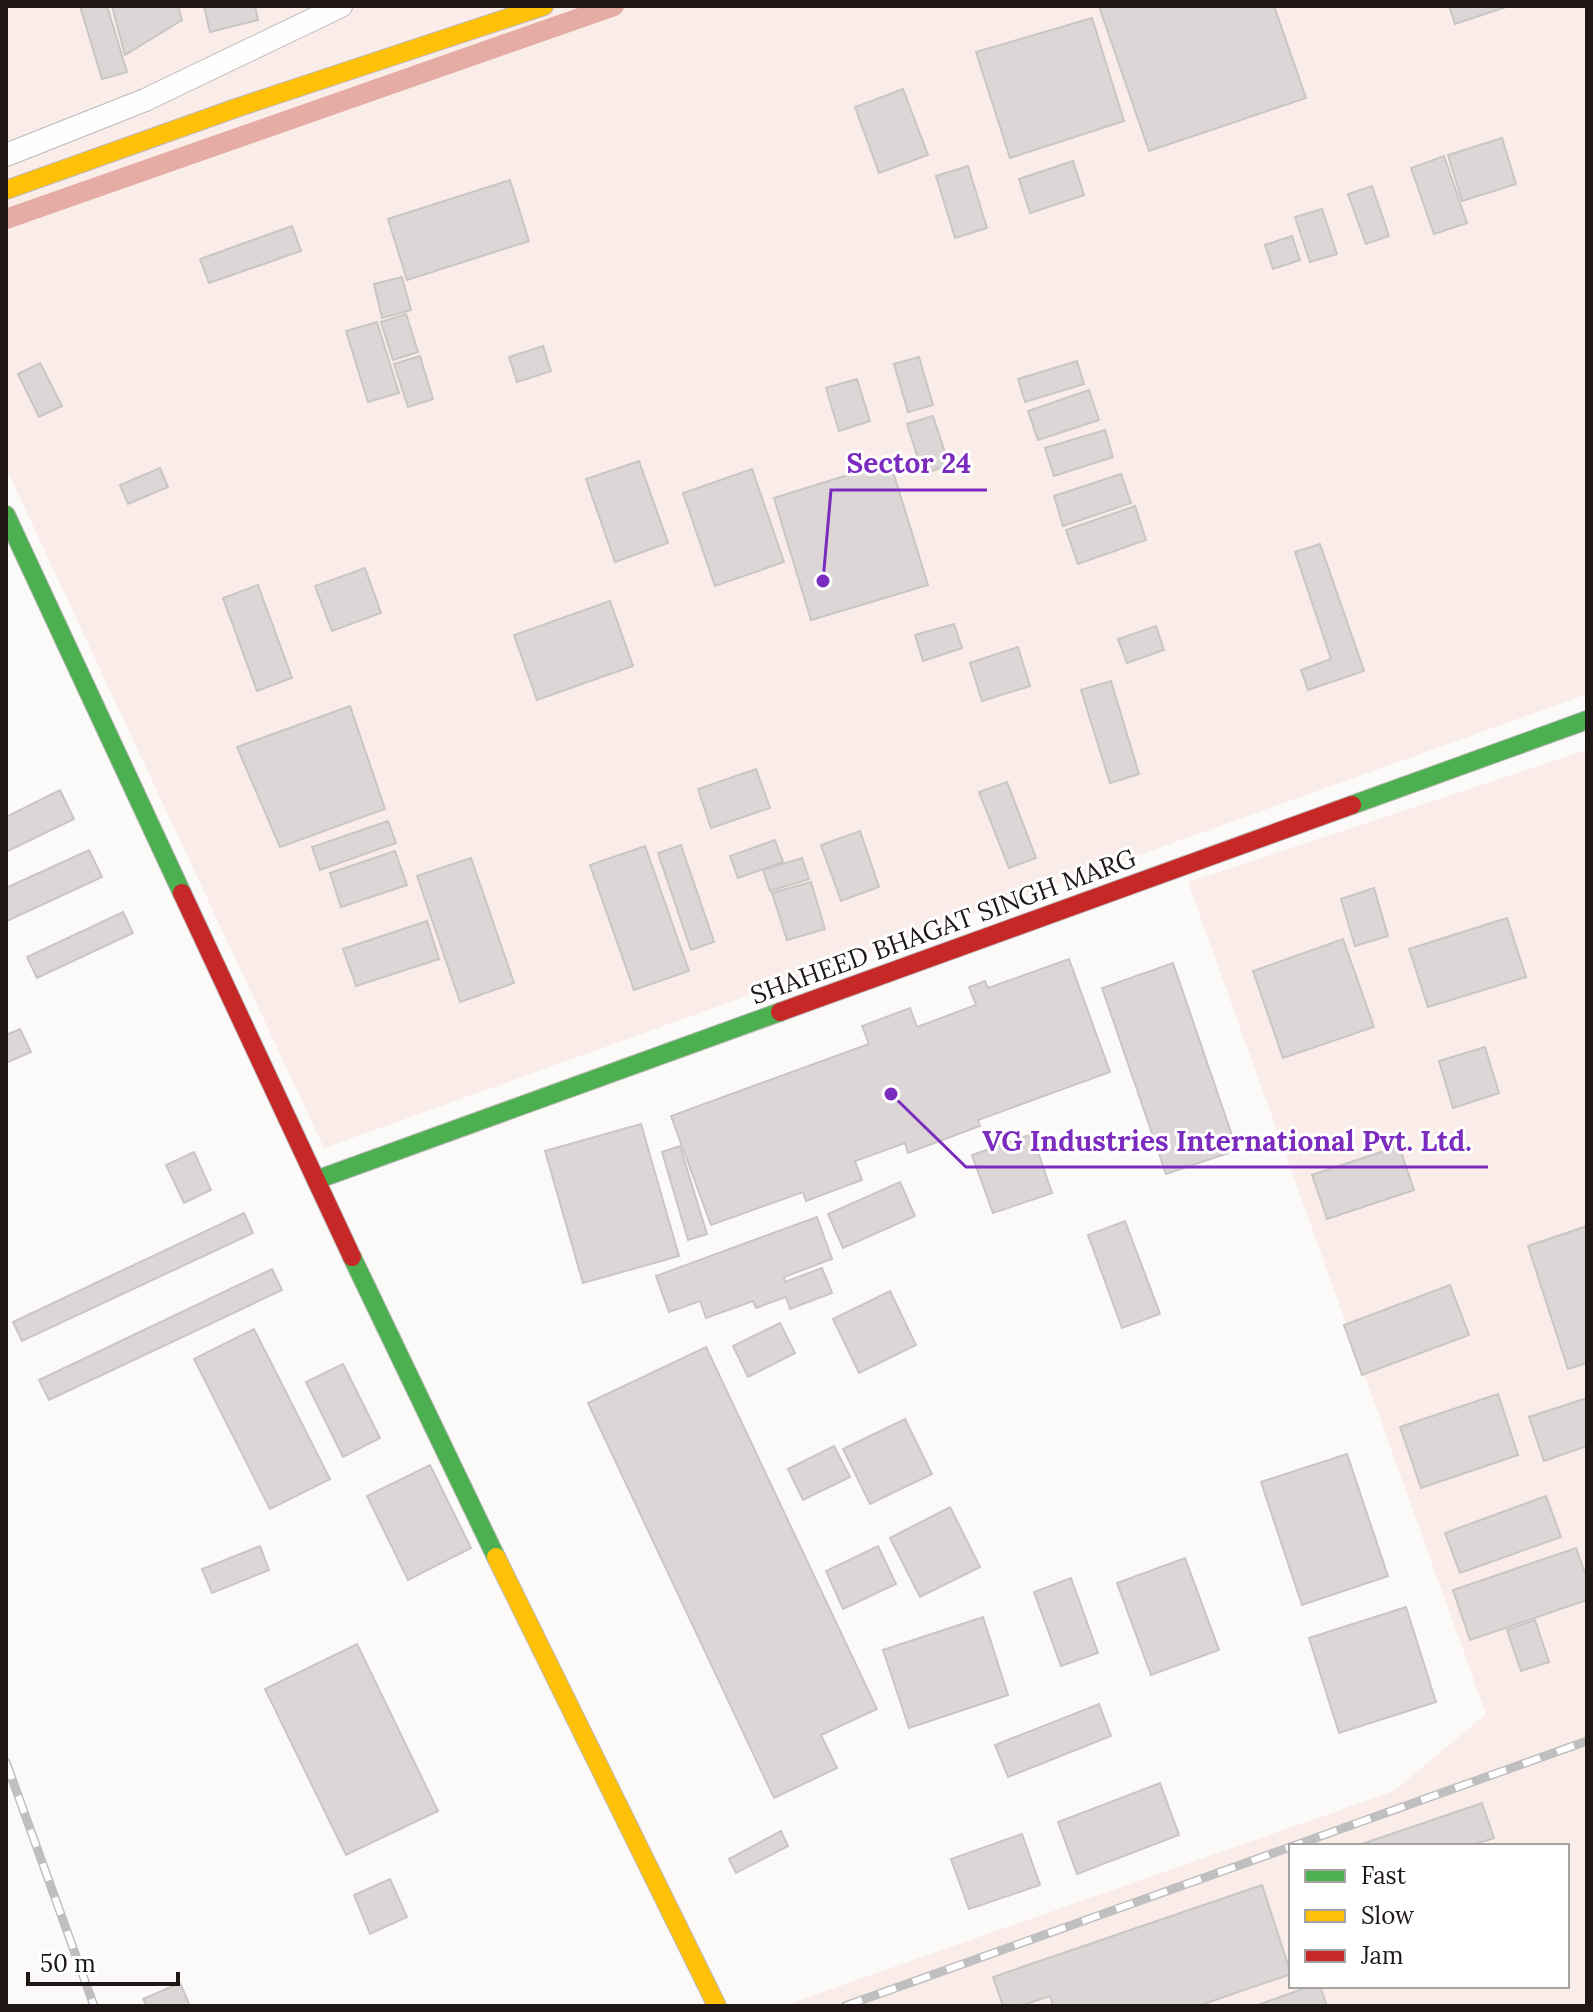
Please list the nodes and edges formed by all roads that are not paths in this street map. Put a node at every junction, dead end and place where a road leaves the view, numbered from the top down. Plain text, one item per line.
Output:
1 (341, 6) edge
2 (539, 7) edge
3 (6, 155) edge
4 (6, 190) edge
5 (6, 515) edge
6 (1587, 720) edge
7 (316, 1180) junction
8 (717, 2006) edge

1 - 3 street
2 - 4 street
5 - 7 street
6 - 7 street, SHAHEED BHAGAT SINGH MARG
7 - 8 street

